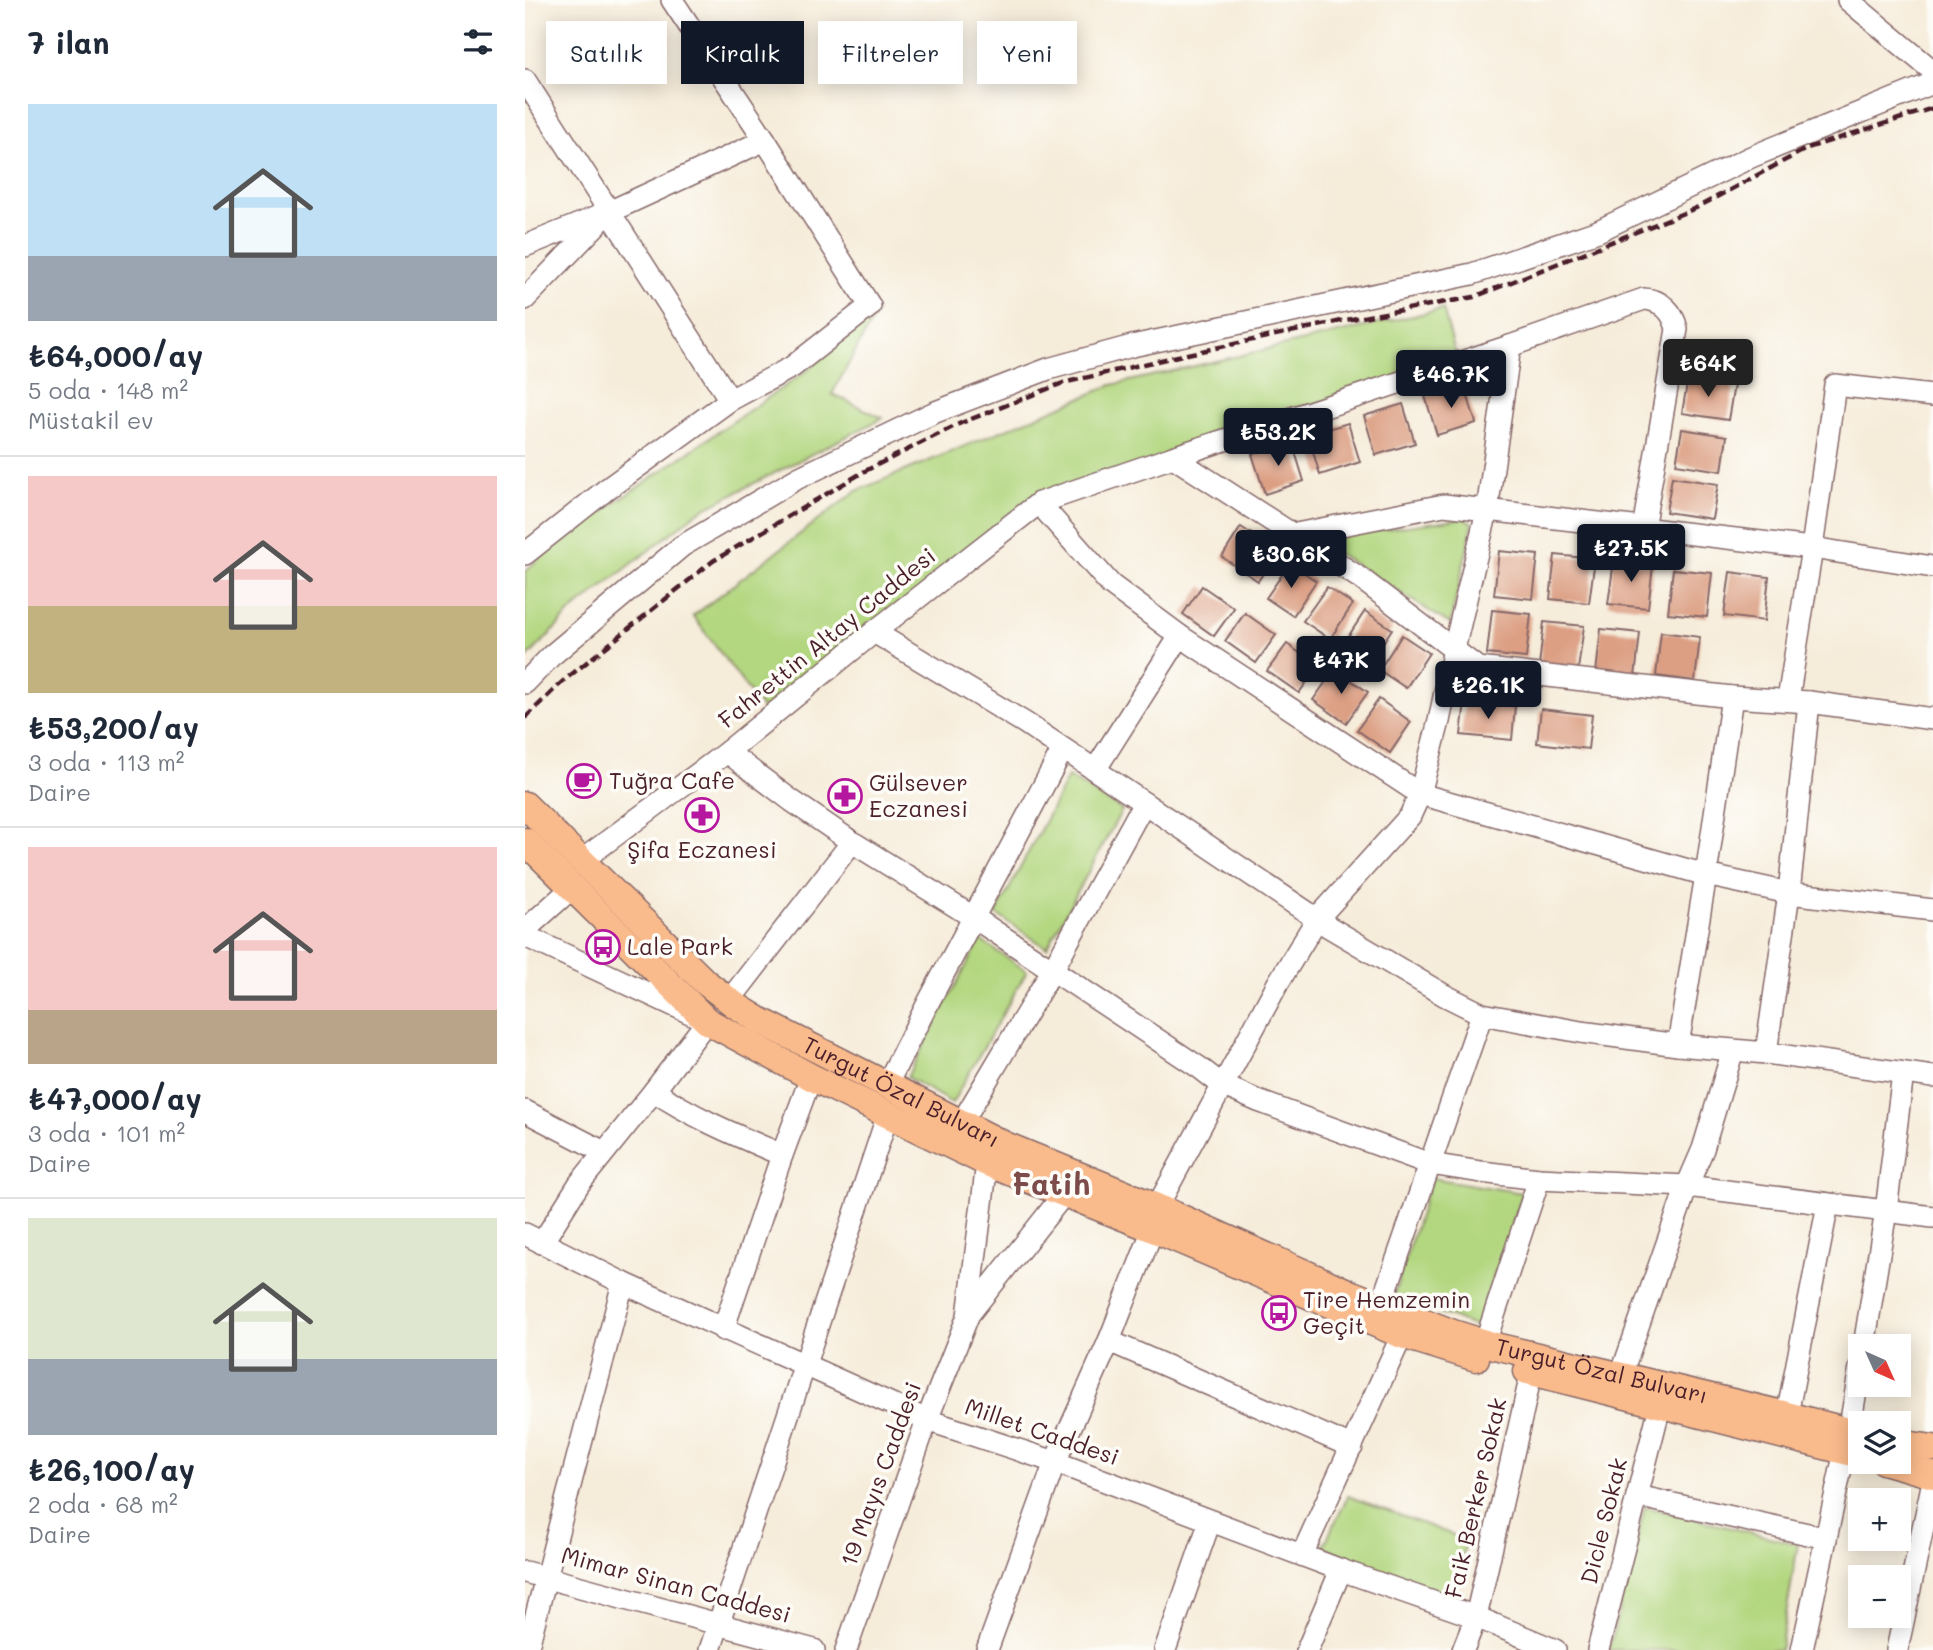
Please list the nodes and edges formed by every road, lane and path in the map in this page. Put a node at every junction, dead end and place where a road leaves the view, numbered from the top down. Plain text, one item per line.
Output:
1 (672, 0) edge
2 (1848, 0) edge
3 (1933, 71) edge
4 (525, 80) edge
5 (1933, 83) edge
6 (765, 140) junction
7 (609, 212) junction
8 (525, 246) edge
9 (525, 299) edge
10 (1510, 346) junction
11 (1933, 396) edge
12 (730, 400) junction
13 (1173, 457) junction
14 (1039, 503) junction
15 (1487, 511) junction
16 (1643, 529) junction
17 (1291, 535) junction
18 (1812, 548) junction
19 (525, 554) edge
20 (1933, 567) edge
21 (874, 632) junction
22 (1180, 636) junction
23 (1454, 649) junction
24 (525, 683) edge
25 (1732, 697) junction
26 (1799, 701) junction
27 (1933, 719) edge
28 (1063, 749) junction
29 (727, 752) junction
30 (1095, 770) junction
31 (1420, 794) junction
32 (1144, 803) junction
33 (525, 805) edge
34 (525, 841) edge
35 (852, 842) junction
36 (581, 861) junction
37 (1706, 876) junction
38 (572, 888) junction
39 (1789, 893) junction
40 (1933, 910) edge
41 (973, 917) junction
42 (1317, 919) junction
43 (525, 930) edge
44 (525, 936) edge
45 (1053, 969) junction
46 (729, 1001) junction
47 (1482, 1014) junction
48 (707, 1021) junction
49 (1678, 1045) junction
50 (1733, 1051) junction
51 (1766, 1053) junction
52 (1903, 1073) junction
53 (811, 1077) junction
54 (1933, 1077) edge
55 (887, 1084) junction
56 (1222, 1085) junction
57 (654, 1091) junction
58 (525, 1111) edge
59 (888, 1114) junction
60 (962, 1122) junction
61 (604, 1152) junction
62 (782, 1155) junction
63 (987, 1163) junction
64 (1430, 1164) junction
65 (1539, 1178) junction
66 (1687, 1186) junction
67 (1064, 1194) junction
68 (1828, 1204) junction
69 (1887, 1210) junction
70 (1933, 1217) edge
71 (1155, 1218) junction
72 (534, 1238) edge
73 (623, 1283) junction
74 (1381, 1305) junction
75 (968, 1316) junction
76 (723, 1330) junction
77 (1866, 1334) edge
78 (1402, 1335) junction
79 (1109, 1341) junction
80 (1485, 1343) junction
81 (1533, 1364) junction
82 (804, 1366) junction
83 (1621, 1375) junction
84 (1660, 1406) junction
85 (1787, 1415) junction
86 (927, 1420) junction
87 (1848, 1440) edge
88 (1848, 1442) edge
89 (1911, 1445) edge
90 (1352, 1447) junction
91 (1933, 1448) edge
92 (1055, 1462) junction
93 (1848, 1463) edge
94 (1906, 1474) edge
95 (1932, 1489) edge
96 (1637, 1496) junction
97 (1210, 1521) junction
98 (1826, 1538) junction
99 (1302, 1555) junction
100 (1341, 1570) junction
101 (525, 1572) edge
102 (546, 1577) junction
103 (1476, 1617) junction
104 (719, 1623) junction
105 (527, 1650) edge
106 (710, 1650) edge
107 (814, 1650) edge
108 (846, 1650) edge
109 (987, 1650) edge
110 (1165, 1650) edge
111 (1307, 1650) edge
112 (1463, 1650) edge
113 (1555, 1650) edge
114 (1598, 1650) edge
115 (1802, 1650) edge
116 (1897, 1650) edge

1 - 6 street
2 - 3 street
4 - 7 street
5 - 24 street
6 - 7 street
6 - 12 street
7 - 8 street
7 - 9 street
7 - 12 street
10 - 13 street, Fahrettin Altay Caddesi
10 - 15 street
10 - 16 street, Fahrettin Altay Caddesi
11 - 18 street
12 - 19 street
13 - 14 street, Fahrettin Altay Caddesi
13 - 17 street
14 - 21 street, Fahrettin Altay Caddesi
14 - 22 street
15 - 16 street
15 - 17 street
15 - 23 street
16 - 18 street
17 - 23 street
18 - 20 street
18 - 26 street
21 - 28 street
21 - 29 street, Fahrettin Altay Caddesi
22 - 30 street
22 - 31 street
23 - 25 street
23 - 31 street
25 - 26 street
25 - 37 street
26 - 27 street
26 - 39 street
28 - 30 street
28 - 41 street
29 - 35 street
29 - 36 street, Fahrettin Altay Caddesi
30 - 32 street
31 - 37 street
31 - 42 street
32 - 42 street
32 - 45 street
33 - 36 main road, Turgut Özal Bulvarı
34 - 38 main road, Turgut Özal Bulvarı
35 - 41 street
35 - 46 street
36 - 46 main road, Turgut Özal Bulvarı
37 - 39 street
37 - 49 street
38 - 43 street
38 - 48 main road, Turgut Özal Bulvarı
39 - 40 street
39 - 51 street
41 - 45 street
41 - 55 street
42 - 47 street
42 - 56 street
44 - 48 street
45 - 56 street
45 - 60 street
46 - 55 main road, Turgut Özal Bulvarı
47 - 49 street
47 - 64 street
48 - 53 main road, Turgut Özal Bulvarı
48 - 57 street
49 - 50 street
50 - 51 street
50 - 66 street
51 - 52 street
52 - 54 street
52 - 69 street
53 - 59 main road, Turgut Özal Bulvarı
53 - 62 street
55 - 60 main road, Turgut Özal Bulvarı
56 - 64 street
56 - 71 street
57 - 61 street
57 - 62 street
58 - 61 street
59 - 63 main road, Turgut Özal Bulvarı
59 - 82 street
60 - 71 main road, Turgut Özal Bulvarı
61 - 72 street
62 - 76 street
63 - 67 main road, Turgut Özal Bulvarı
63 - 75 street
64 - 65 street
64 - 74 street
65 - 66 street
65 - 80 street
66 - 68 street
66 - 83 street
67 - 71 main road, Turgut Özal Bulvarı
67 - 75 street
68 - 69 street
68 - 85 street
69 - 70 street
69 - 77 street
71 - 74 main road, Turgut Özal Bulvarı
71 - 78 main road, Turgut Özal Bulvarı
71 - 79 street
72 - 73 street, Millet Caddesi
73 - 76 street, Millet Caddesi
73 - 102 street
74 - 80 main road, Turgut Özal Bulvarı
75 - 86 street, 19 Mayıs Caddesi
76 - 82 street, Millet Caddesi
78 - 81 main road, Turgut Özal Bulvarı
78 - 90 street
79 - 90 street
79 - 92 street
80 - 81 main road, Turgut Özal Bulvarı
81 - 83 main road, Turgut Özal Bulvarı
81 - 84 main road, Turgut Özal Bulvarı
81 - 103 street, Faik Berker Sokak
82 - 86 street, Millet Caddesi
82 - 104 street
83 - 85 main road, Turgut Özal Bulvarı
84 - 88 main road, Turgut Özal Bulvarı
84 - 96 street, Dicle Sokak
85 - 87 main road, Turgut Özal Bulvarı
86 - 92 street, Millet Caddesi
86 - 108 street, 19 Mayıs Caddesi
89 - 91 main road
90 - 99 street
92 - 97 street, Millet Caddesi
92 - 109 street
93 - 98 street
94 - 95 main road
95 - 116 street
96 - 98 street
96 - 114 street, Dicle Sokak
97 - 99 street, Millet Caddesi
97 - 110 street
98 - 115 street
99 - 100 street, Millet Caddesi
100 - 103 street, Millet Caddesi
100 - 111 street
101 - 102 street, Mimar Sinan Caddesi
102 - 104 street, Mimar Sinan Caddesi
102 - 105 street
103 - 112 street, Faik Berker Sokak
103 - 113 street, Millet Caddesi
104 - 106 street
104 - 107 street, Mimar Sinan Caddesi

